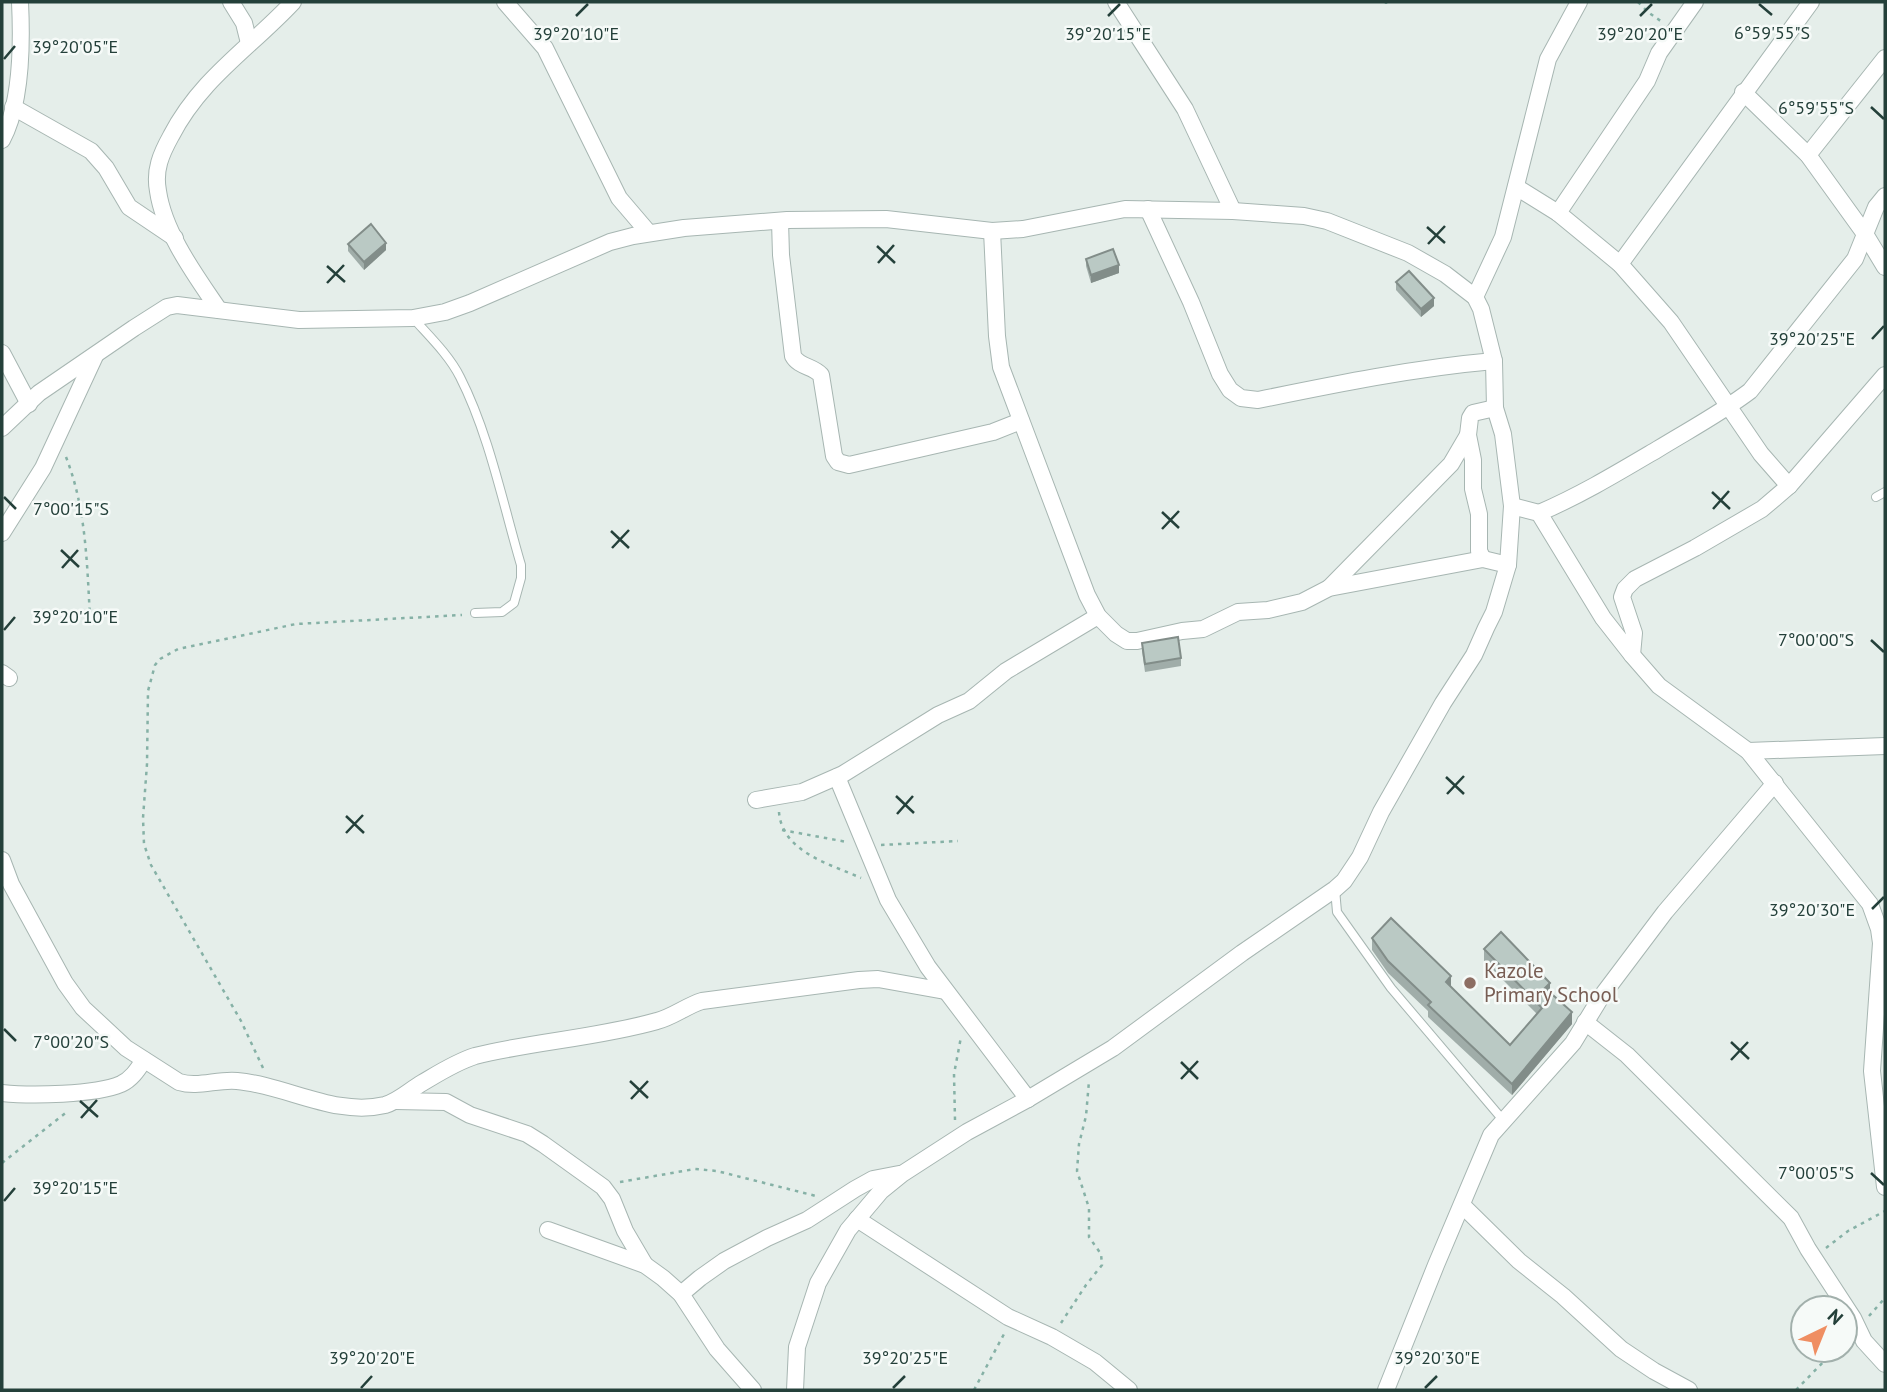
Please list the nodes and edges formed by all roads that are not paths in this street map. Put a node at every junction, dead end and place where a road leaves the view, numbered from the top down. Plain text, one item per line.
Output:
1 (20, 2) edge
2 (231, 2) edge
3 (293, 2) edge
4 (505, 2) edge
5 (1116, 2) edge
6 (1579, 2) edge
7 (1695, 2) edge
8 (1811, 2) edge
9 (249, 43) junction
10 (1885, 58) edge
11 (1743, 92) junction
12 (13, 107) junction
13 (2, 140) edge
14 (1808, 155) junction
15 (1516, 187) junction
16 (1885, 196) edge
17 (1148, 209) junction
18 (1233, 211) junction
19 (1558, 213) junction
20 (780, 221) junction
21 (992, 231) junction
22 (648, 232) junction
23 (1865, 234) junction
24 (175, 238) junction
25 (1620, 264) junction
26 (1885, 267) edge
27 (1475, 297) junction
28 (219, 310) junction
29 (413, 318) junction
30 (2, 353) edge
31 (96, 354) junction
32 (1493, 361) junction
33 (1885, 375) edge
34 (29, 404) junction
35 (1495, 408) junction
36 (1728, 408) junction
37 (1021, 421) junction
38 (2, 428) edge
39 (1468, 435) junction
40 (1789, 485) junction
41 (1885, 492) edge
42 (1875, 497) dead end
43 (1512, 506) junction
44 (1539, 513) junction
45 (2, 533) edge
46 (1483, 559) junction
47 (1507, 565) junction
48 (1329, 589) junction
49 (475, 613) road end
50 (1098, 616) junction
51 (1632, 654) junction
52 (1885, 746) edge
53 (1748, 751) junction
54 (837, 777) junction
55 (1775, 783) junction
56 (756, 800) dead end
57 (2, 860) edge
58 (1335, 889) junction
59 (945, 991) junction
60 (1585, 1022) junction
61 (144, 1060) junction
62 (2, 1093) edge
63 (1028, 1099) junction
64 (394, 1102) junction
65 (1503, 1120) junction
66 (902, 1174) junction
67 (1885, 1187) edge
68 (1462, 1205) junction
69 (857, 1219) junction
70 (548, 1230) dead end
71 (645, 1265) junction
72 (681, 1294) junction
73 (1885, 1364) edge
74 (753, 1390) edge
75 (796, 1390) edge
76 (1129, 1390) edge
77 (1386, 1390) edge
78 (1689, 1390) edge

1 - 12 street
2 - 9 street
3 - 9 street
4 - 22 street
5 - 18 street
6 - 15 street
7 - 19 street
8 - 11 street
9 - 24 street
10 - 14 street
11 - 14 street
11 - 25 street
12 - 13 street
12 - 24 street
14 - 23 street
15 - 19 street
15 - 27 street
16 - 23 street
17 - 18 street
17 - 21 street
17 - 32 street
18 - 27 street
19 - 25 street
20 - 21 street
20 - 22 street
20 - 37 street
21 - 37 street
22 - 29 street
23 - 26 street
23 - 36 street
24 - 28 street
25 - 36 street
27 - 32 street
28 - 29 street
28 - 31 street
29 - 49 lane
30 - 34 street
31 - 34 street
31 - 45 street
32 - 35 street
33 - 40 street
34 - 38 street
35 - 39 street
35 - 43 street
36 - 40 street
36 - 44 street
37 - 50 street
39 - 46 street
39 - 48 street
40 - 51 street
41 - 42 lane
43 - 44 street
43 - 47 street
44 - 51 street
46 - 47 street
46 - 48 street
47 - 58 street
48 - 50 street
50 - 54 street
51 - 53 street
52 - 53 street
53 - 55 street
54 - 56 street
54 - 59 street
55 - 60 street
55 - 67 street
57 - 61 street
58 - 63 street
58 - 65 lane
59 - 63 street
59 - 64 street
60 - 65 street
60 - 73 street
61 - 62 street
61 - 64 street
63 - 66 street
64 - 71 street
65 - 68 street
66 - 69 street
66 - 72 street
68 - 77 street
68 - 78 street
69 - 75 street
69 - 76 street
70 - 71 street
71 - 72 street
72 - 74 street

